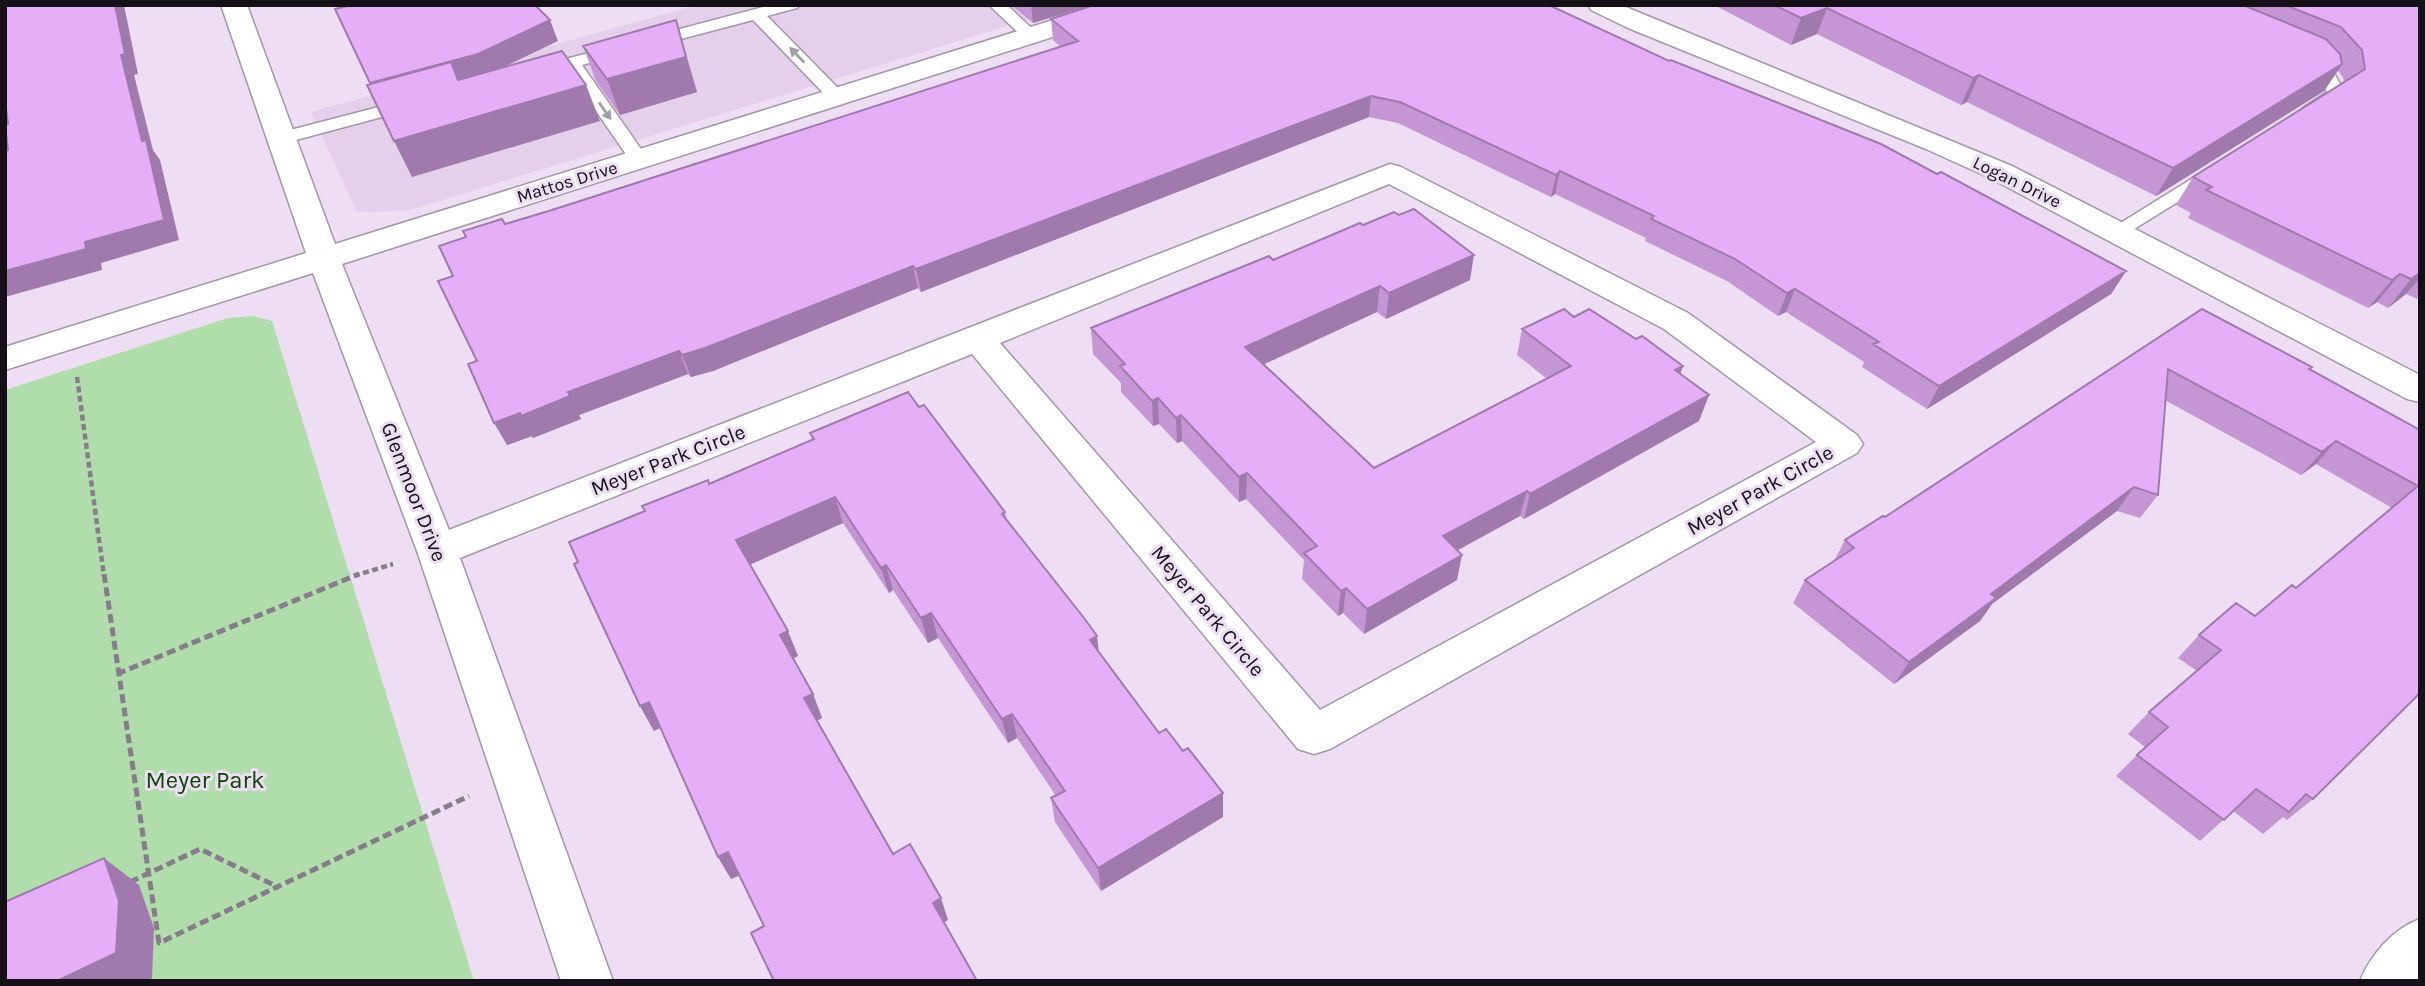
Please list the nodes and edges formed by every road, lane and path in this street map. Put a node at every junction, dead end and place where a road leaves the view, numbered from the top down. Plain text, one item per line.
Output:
1 (791, 5) edge
2 (997, 5) edge
3 (1128, 5) edge
4 (1600, 5) edge
5 (243, 8) edge
6 (756, 14) junction
7 (1032, 36) junction
8 (2291, 50) edge
9 (837, 97) junction
10 (428, 99) edge
11 (2301, 116) edge
12 (282, 138) junction
13 (639, 159) junction
14 (2232, 159) edge
15 (2116, 232) junction
16 (324, 258) junction
17 (74, 337) junction
18 (978, 339) junction
19 (5, 359) edge
20 (2420, 390) edge
21 (437, 551) junction
22 (117, 674) junction
23 (513, 774) junction
24 (148, 873) junction
25 (124, 884) dead end
26 (278, 887) junction
27 (2420, 943) edge
28 (587, 981) edge
29 (2386, 981) edge

1 - 6 lane
2 - 7 lane
3 - 7 street, Mattos Drive
4 - 15 street, Logan Drive
5 - 12 street, Glenmoor Drive
9 -> 6 lane
6 -> 13 lane
7 - 9 street, Mattos Drive
8 - 11 lane
9 - 13 street, Mattos Drive
10 - 12 lane
12 - 16 street, Glenmoor Drive
13 - 16 street, Mattos Drive
14 - 15 lane
15 - 20 street, Logan Drive
16 - 17 street, Mattos Drive
16 - 21 street, Glenmoor Drive
17 - 19 street, Mattos Drive
17 - 22 path
18 - 18 street, Meyer Park Circle
18 - 21 street, Meyer Park Circle
21 - 22 path
21 - 23 street, Glenmoor Drive
22 - 24 path
23 - 26 path
23 - 28 street, Glenmoor Drive
24 - 25 path
24 - 26 path
24 - 26 path
27 - 29 street

